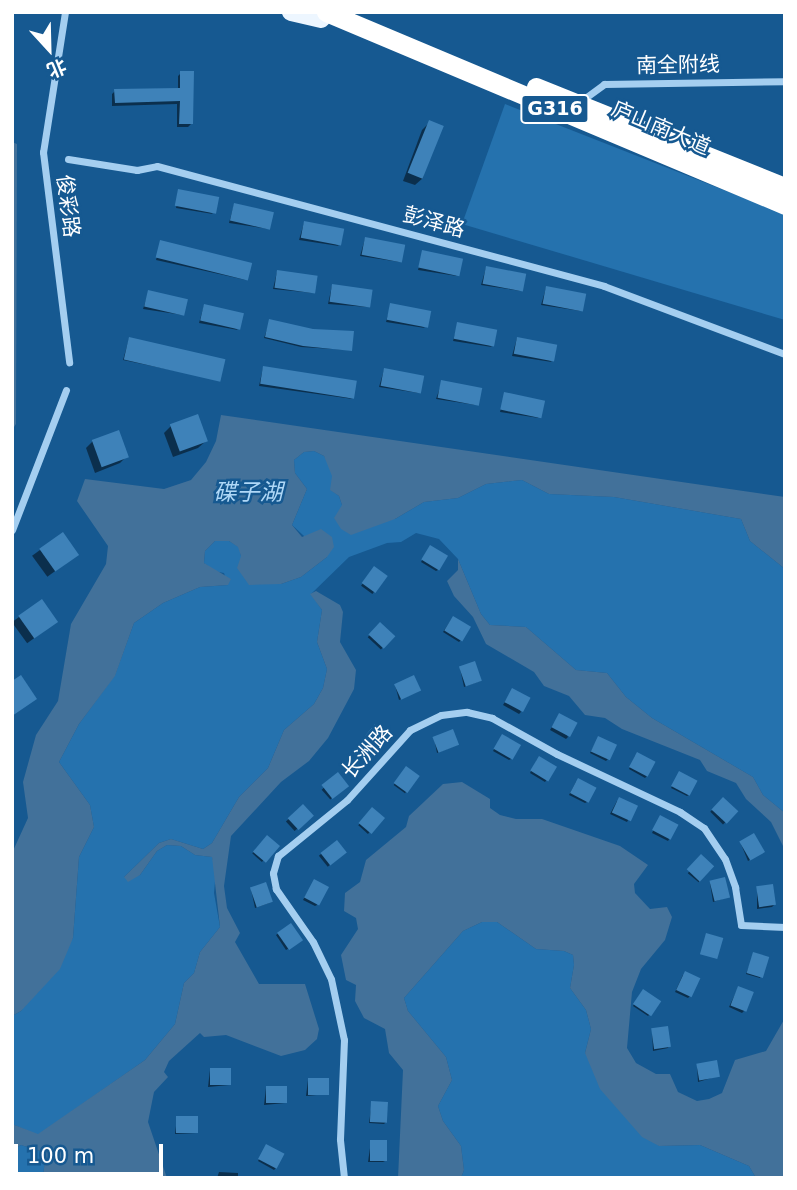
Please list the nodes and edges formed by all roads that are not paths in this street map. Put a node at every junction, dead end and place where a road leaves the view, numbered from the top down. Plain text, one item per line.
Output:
1 (65, 12) edge
2 (290, 12) edge
3 (348, 12) edge
4 (323, 16) edge
5 (785, 81) edge
6 (577, 103) junction
7 (68, 159) dead end
8 (785, 187) edge
9 (785, 205) edge
10 (785, 354) edge
11 (69, 362) dead end
12 (66, 390) dead end
13 (12, 530) edge
14 (785, 927) edge
15 (344, 1178) edge

1 - 11 street, 俊彩路
2 - 4 main road
3 - 6 highway, 庐山南大道 / G316
4 - 9 highway, 庐山南大道 / G316
5 - 6 street, 南全附线
6 - 8 highway, 庐山南大道 / G316
7 - 10 street, 彭泽路
12 - 13 street
14 - 15 street, 长洲路

